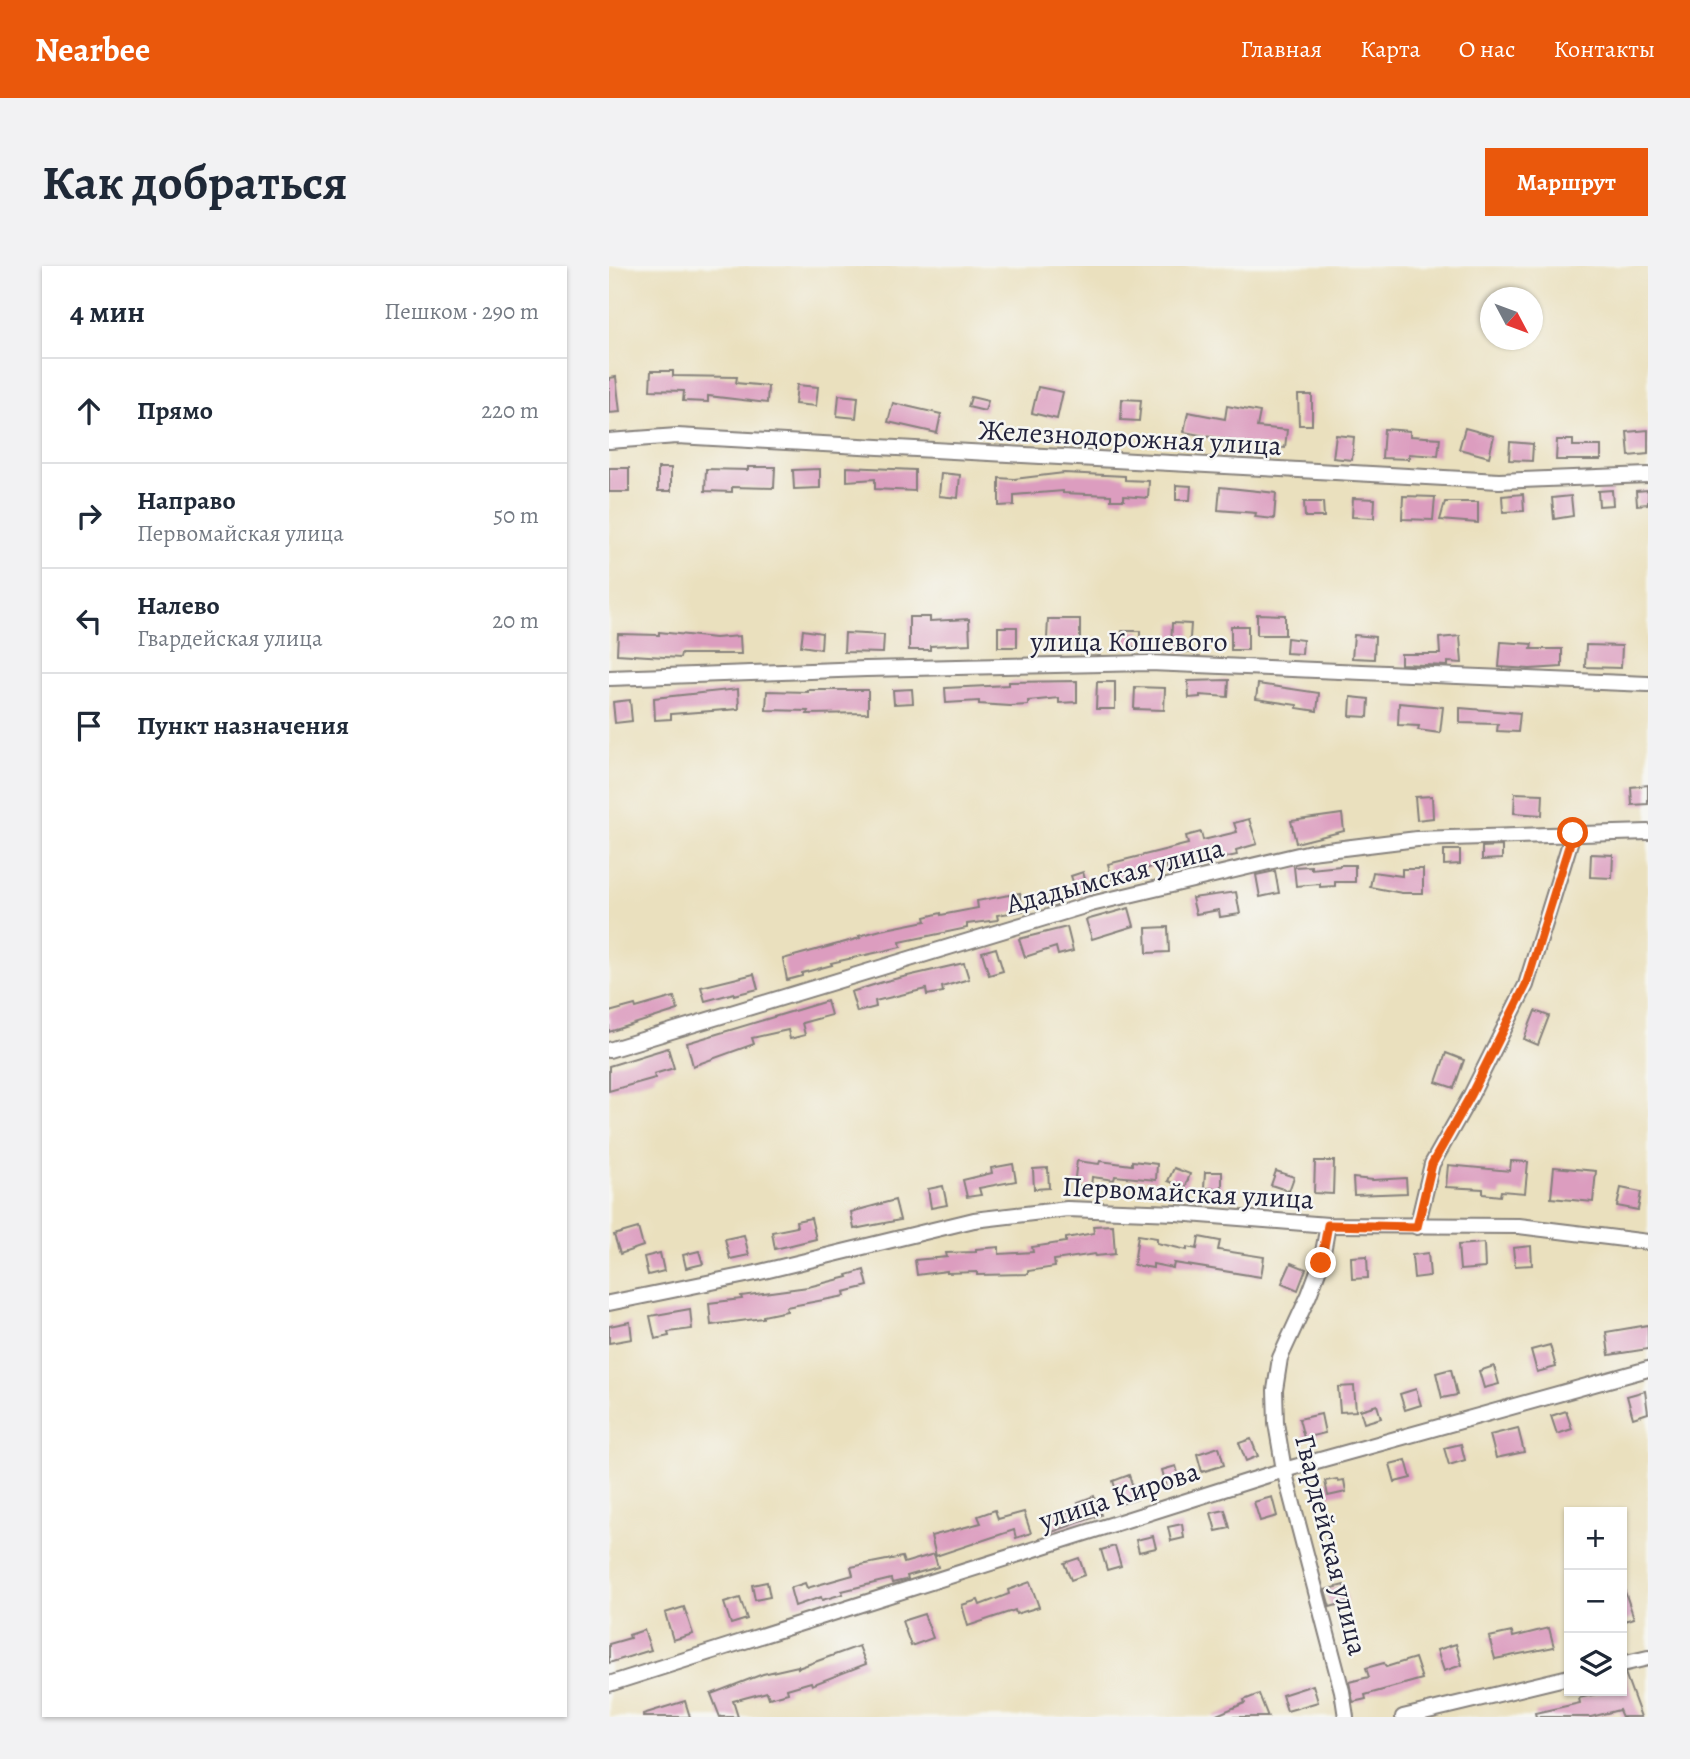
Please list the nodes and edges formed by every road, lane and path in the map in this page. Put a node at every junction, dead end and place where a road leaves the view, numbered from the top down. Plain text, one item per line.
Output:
1 (609, 441) edge
2 (1648, 475) edge
3 (609, 678) edge
4 (1648, 684) edge
5 (1648, 832) edge
6 (1573, 833) junction
7 (609, 1050) edge
8 (1328, 1225) junction
9 (1417, 1227) junction
10 (1648, 1242) edge
11 (609, 1303) edge
12 (1648, 1369) edge
13 (1283, 1470) junction
14 (1648, 1658) edge
15 (1627, 1663) edge
16 (1564, 1678) edge
17 (609, 1684) edge
18 (1346, 1717) edge
19 (1403, 1717) edge

1 - 2 street, Железнодорожная улица
3 - 4 street, улица Кошевого
5 - 6 street, Ададымская улица
6 - 7 street, Ададымская улица
6 - 9 street
8 - 9 street, Первомайская улица
8 - 11 street, Первомайская улица
8 - 13 street, Гвардейская улица
9 - 10 street, Первомайская улица
12 - 13 street, улица Кирова
13 - 17 street, улица Кирова
13 - 18 street, Гвардейская улица
14 - 15 street
16 - 19 street

